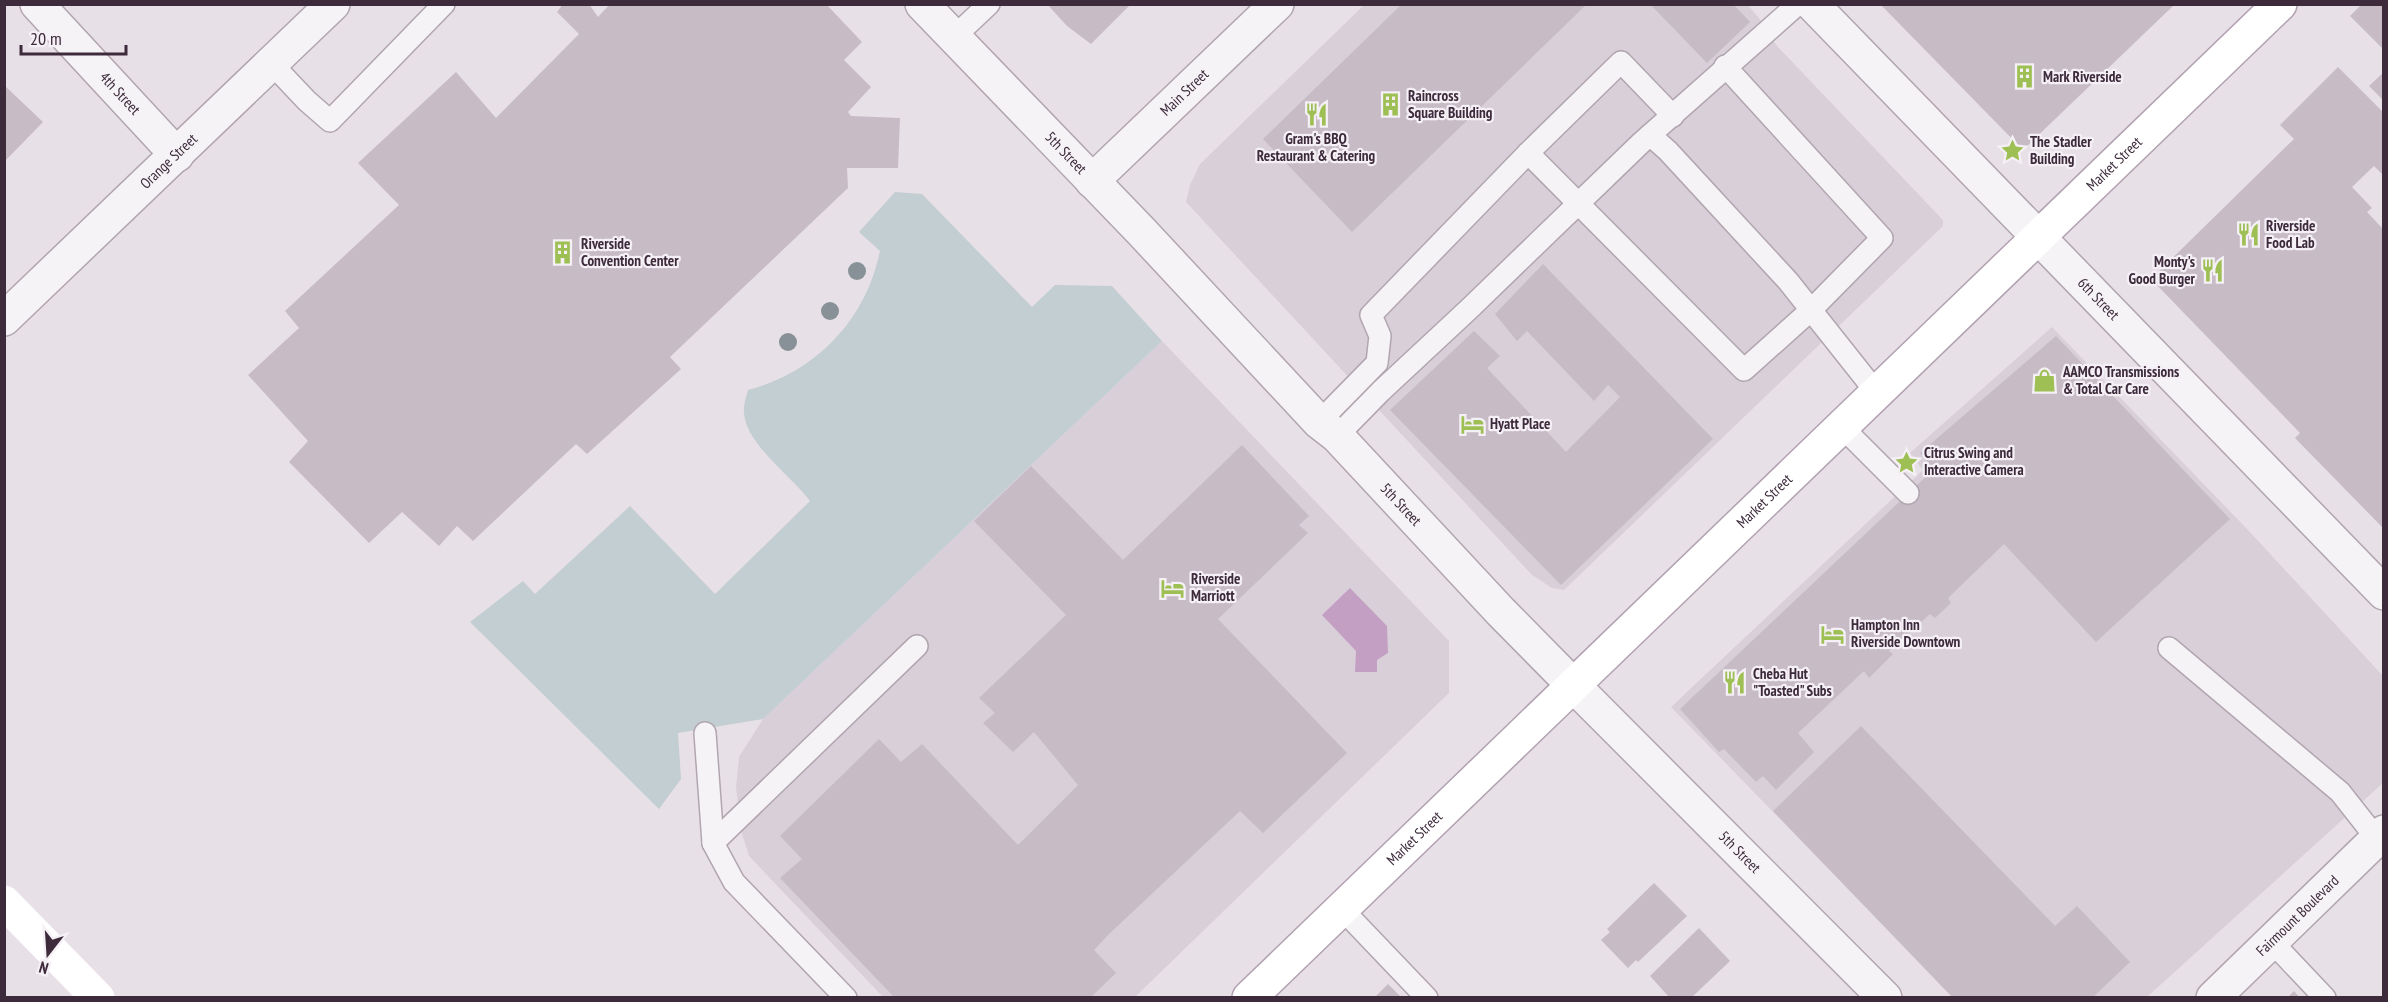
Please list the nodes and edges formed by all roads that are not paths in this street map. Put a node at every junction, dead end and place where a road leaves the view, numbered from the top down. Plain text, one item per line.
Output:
1 (37, 4) edge
2 (333, 4) edge
3 (444, 4) edge
4 (922, 4) edge
5 (989, 4) edge
6 (1277, 4) edge
7 (1798, 4) edge
8 (1812, 4) edge
9 (2280, 4) edge
10 (954, 37) junction
11 (272, 64) junction
12 (1725, 66) junction
13 (1673, 116) junction
14 (1650, 135) junction
15 (1528, 153) junction
16 (177, 155) junction
17 (1092, 182) junction
18 (1578, 202) junction
19 (2037, 237) junction
20 (1811, 310) junction
21 (4, 320) edge
22 (1876, 392) junction
23 (1841, 426) junction
24 (1328, 429) junction
25 (1908, 493) dead end
26 (2384, 593) edge
27 (916, 646) dead end
28 (2169, 648) dead end
29 (1573, 685) junction
30 (705, 733) dead end
31 (2380, 835) edge
32 (713, 843) junction
33 (4, 902) edge
34 (1341, 908) junction
35 (2272, 942) junction
36 (98, 998) edge
37 (846, 998) edge
38 (1248, 998) edge
39 (1427, 998) edge
40 (1885, 998) edge
41 (2213, 998) edge
42 (2325, 998) edge

1 - 16 street, 4th Street
2 - 11 street, Orange Street
3 - 11 lane
4 - 10 street, 5th Street
5 - 10 lane
6 - 17 street, Main Street
7 - 12 lane
8 - 19 street, 6th Street
9 - 19 main road, Market Street
10 - 17 street, 5th Street
11 - 16 street, Orange Street
12 - 13 lane
12 - 20 lane
13 - 14 lane
13 - 15 lane
14 - 18 lane
14 - 20 lane
15 - 18 lane
15 - 24 lane
16 - 21 street, Orange Street
17 - 24 street, 5th Street
18 - 20 lane
18 - 24 lane
19 - 22 main road, Market Street
19 - 26 street, 6th Street
20 - 22 lane
22 - 23 main road, Market Street
23 - 25 lane
23 - 29 main road, Market Street
24 - 29 street, 5th Street
27 - 32 lane
28 - 31 lane
29 - 34 main road, Market Street
29 - 40 street, 5th Street
30 - 32 lane
31 - 35 street, Fairmount Boulevard
32 - 37 lane
33 - 36 main road
34 - 38 main road, Market Street
34 - 39 lane
35 - 41 street, Fairmount Boulevard
35 - 42 lane

